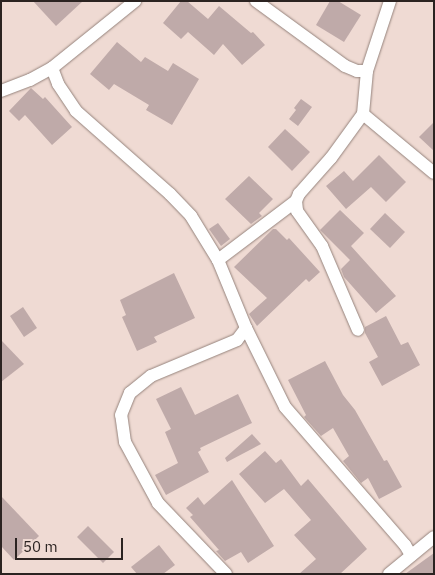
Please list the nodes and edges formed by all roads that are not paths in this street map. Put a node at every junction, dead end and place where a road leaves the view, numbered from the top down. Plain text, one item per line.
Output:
1 (135, 1) edge
2 (256, 1) edge
3 (390, 1) edge
4 (52, 68) junction
5 (367, 71) junction
6 (1, 91) edge
7 (363, 114) junction
8 (434, 173) edge
9 (296, 202) junction
10 (218, 260) junction
11 (246, 328) junction
12 (358, 330) dead end
13 (434, 537) edge
14 (411, 555) junction
15 (226, 574) edge
16 (389, 574) edge

1 - 4 street
2 - 5 street
3 - 5 street
4 - 6 street
4 - 10 street
5 - 7 street
7 - 8 street
7 - 9 street
9 - 10 street
9 - 12 street
10 - 11 street
11 - 14 street
11 - 15 street
13 - 14 street
14 - 16 street

